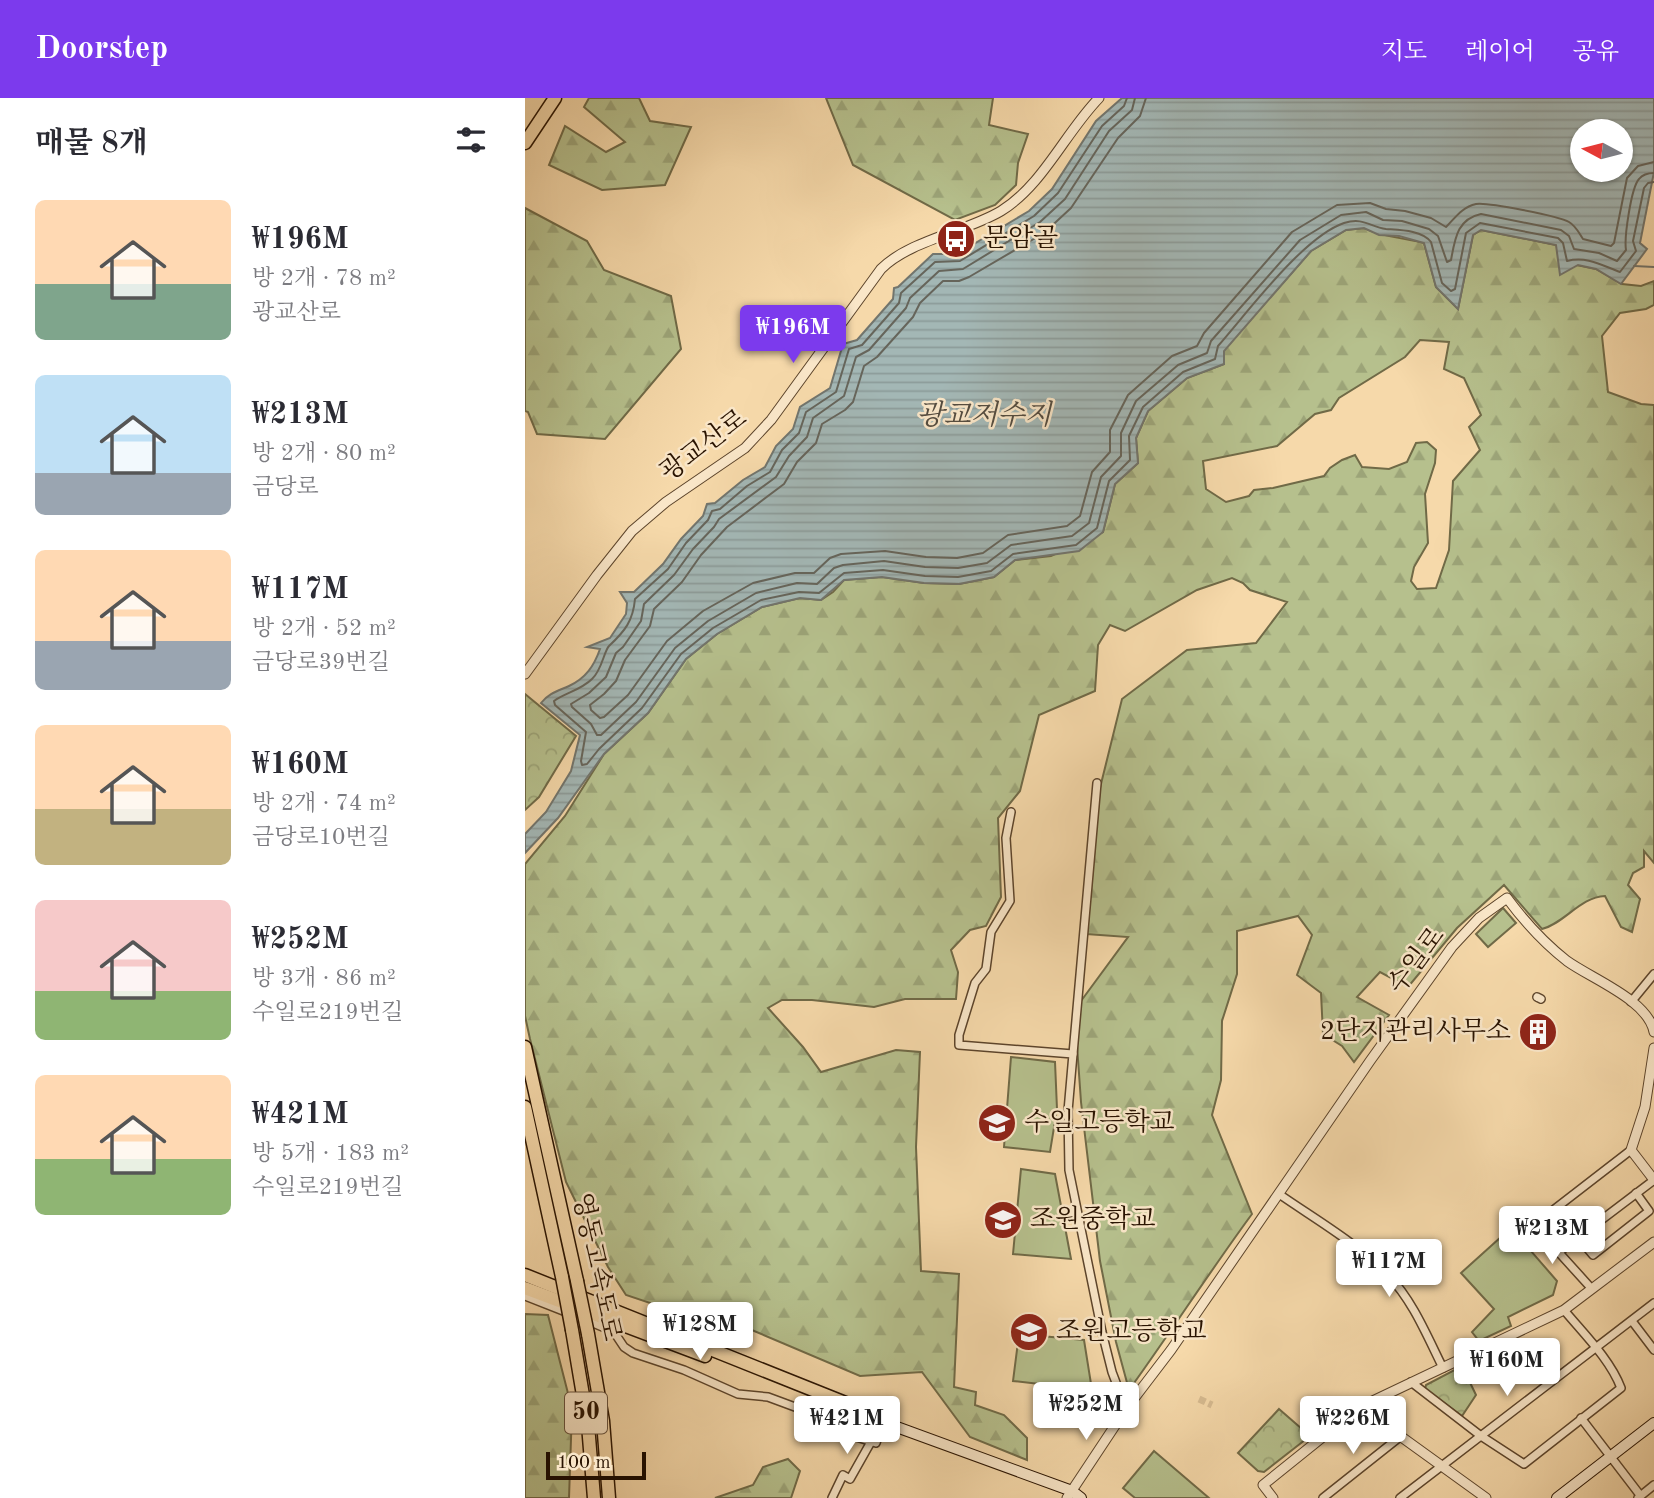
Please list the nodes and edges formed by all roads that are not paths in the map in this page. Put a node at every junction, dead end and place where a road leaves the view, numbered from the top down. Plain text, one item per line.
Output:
1 (555, 98) edge
2 (1099, 98) edge
3 (525, 143) edge
4 (525, 674) edge
5 (1097, 783) dead end
6 (1011, 812) dead end
7 (1654, 974) edge
8 (1631, 1002) junction
9 (1654, 1032) edge
10 (525, 1047) edge
11 (1653, 1053) edge
12 (1073, 1054) junction
13 (525, 1107) edge
14 (1650, 1109) edge
15 (1631, 1150) junction
16 (1654, 1180) edge
17 (1636, 1193) junction
18 (1279, 1194) junction
19 (1578, 1237) junction
20 (1654, 1242) edge
21 (1559, 1252) junction
22 (525, 1276) edge
23 (525, 1288) edge
24 (1591, 1288) junction
25 (525, 1296) edge
26 (1654, 1303) edge
27 (1564, 1310) junction
28 (1632, 1321) junction
29 (1595, 1349) junction
30 (1654, 1350) edge
31 (1443, 1368) junction
32 (1411, 1382) junction
33 (1360, 1407) junction
34 (1126, 1409) junction
35 (1581, 1418) junction
36 (883, 1422) junction
37 (1654, 1423) edge
38 (1401, 1436) junction
39 (1481, 1436) junction
40 (871, 1443) junction
41 (1610, 1457) junction
42 (1441, 1466) junction
43 (1654, 1485) edge
44 (1069, 1494) edge
45 (1481, 1497) edge
46 (1639, 1497) edge
47 (594, 1498) edge
48 (609, 1498) edge
49 (832, 1498) edge
50 (1081, 1498) edge
51 (1273, 1498) edge
52 (1323, 1498) edge
53 (1399, 1498) edge
54 (1557, 1498) edge

1 - 3 highway
2 - 4 street, 광교산로
5 - 12 street
6 - 12 street
7 - 8 street
8 - 9 street
8 - 18 street, 수일로
10 - 48 highway, 영동고속도로 / 50, bridge
11 - 14 street
12 - 34 street
13 - 47 highway, 영동고속도로 / 50, bridge
14 - 15 street
15 - 16 street
15 - 21 street
16 - 17 street
17 - 19 street
17 - 19 street
18 - 31 street
18 - 34 street
19 - 21 street
20 - 24 street
21 - 24 street
22 - 36 highway
23 - 36 highway
24 - 27 street
25 - 40 street
26 - 28 street
27 - 29 street
27 - 31 street
28 - 29 street
28 - 30 street
29 - 35 street
29 - 39 street
31 - 32 street
32 - 33 street
32 - 39 street
33 - 38 street
33 - 51 street
34 - 44 street
35 - 39 street
35 - 41 street
36 - 40 street
36 - 44 main road
37 - 41 main road
38 - 42 street
38 - 52 street
39 - 42 street
40 - 49 street
41 - 46 street
41 - 54 main road
42 - 45 street
42 - 53 street
43 - 46 street
44 - 50 main road

